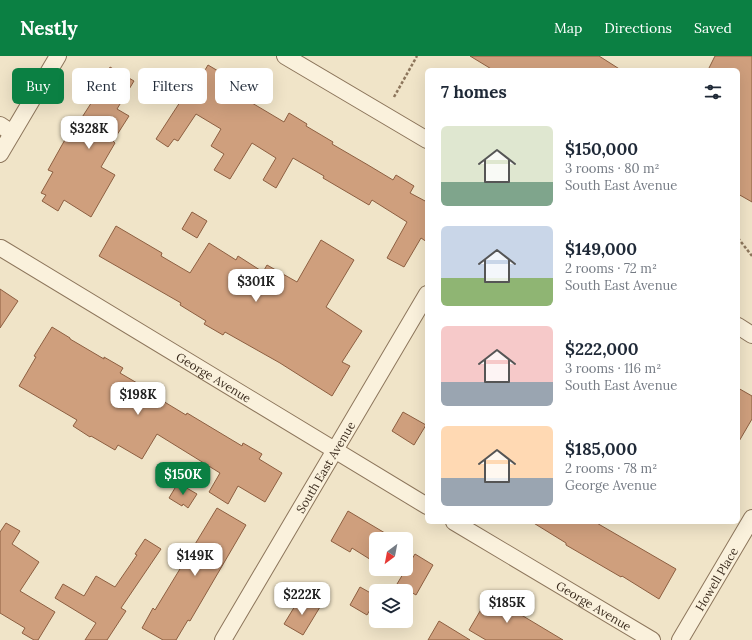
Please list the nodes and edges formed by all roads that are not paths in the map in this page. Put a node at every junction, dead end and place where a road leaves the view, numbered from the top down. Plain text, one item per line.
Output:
1 (58, 56) edge
2 (285, 56) edge
3 (6, 129) edge
4 (425, 139) edge
5 (0, 154) edge
6 (1, 248) dead end
7 (425, 297) edge
8 (740, 327) edge
9 (752, 335) edge
10 (334, 450) junction
11 (425, 505) edge
12 (752, 518) edge
13 (457, 524) edge
14 (223, 640) edge
15 (652, 640) edge
16 (680, 640) edge

1 - 3 street
2 - 4 street
3 - 5 street
6 - 10 street, George Avenue
7 - 10 street, South East Avenue
8 - 9 street
10 - 11 street, George Avenue
10 - 14 street, South East Avenue
12 - 16 street, Howell Place
13 - 15 street, George Avenue

